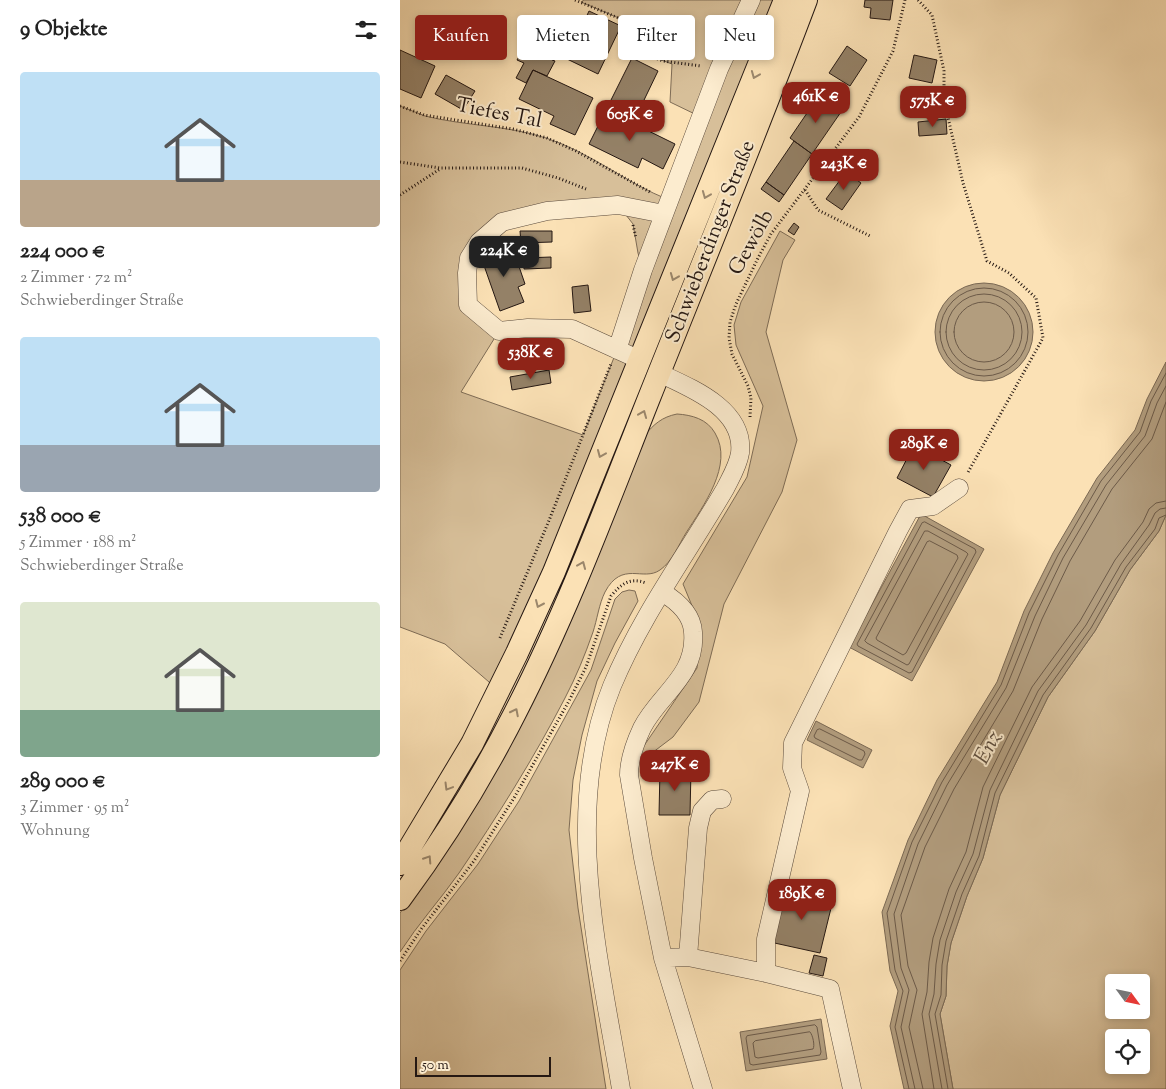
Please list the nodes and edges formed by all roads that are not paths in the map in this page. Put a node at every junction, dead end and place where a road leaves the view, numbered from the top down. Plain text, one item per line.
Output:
1 (751, 0) edge
2 (785, 0) edge
3 (806, 0) edge
4 (667, 207) junction
5 (650, 336) junction
6 (617, 350) junction
7 (640, 360) junction
8 (659, 373) junction
9 (627, 393) junction
10 (960, 488) road end
11 (662, 592) junction
12 (722, 799) dead end
13 (400, 864) edge
14 (400, 899) edge
15 (688, 957) junction
16 (663, 958) junction
17 (766, 973) junction
18 (621, 1089) edge
19 (703, 1089) edge
20 (852, 1089) edge

1 - 4 street
2 -> 5 main road, Schwieberdinger Straße
3 - 8 main road, Schwieberdinger Straße
4 - 6 street
4 - 6 street
5 - 7 main road, Schwieberdinger Straße
5 - 8 main road
6 - 7 street
7 - 9 main road, Schwieberdinger Straße
8 - 9 main road
8 - 11 street
14 -> 8 main road, Schwieberdinger Straße
9 -> 13 main road, Schwieberdinger Straße
10 - 17 street
11 - 16 street
11 - 18 street
12 - 15 street
15 - 16 street
15 - 17 street
16 - 19 street
17 - 20 street

